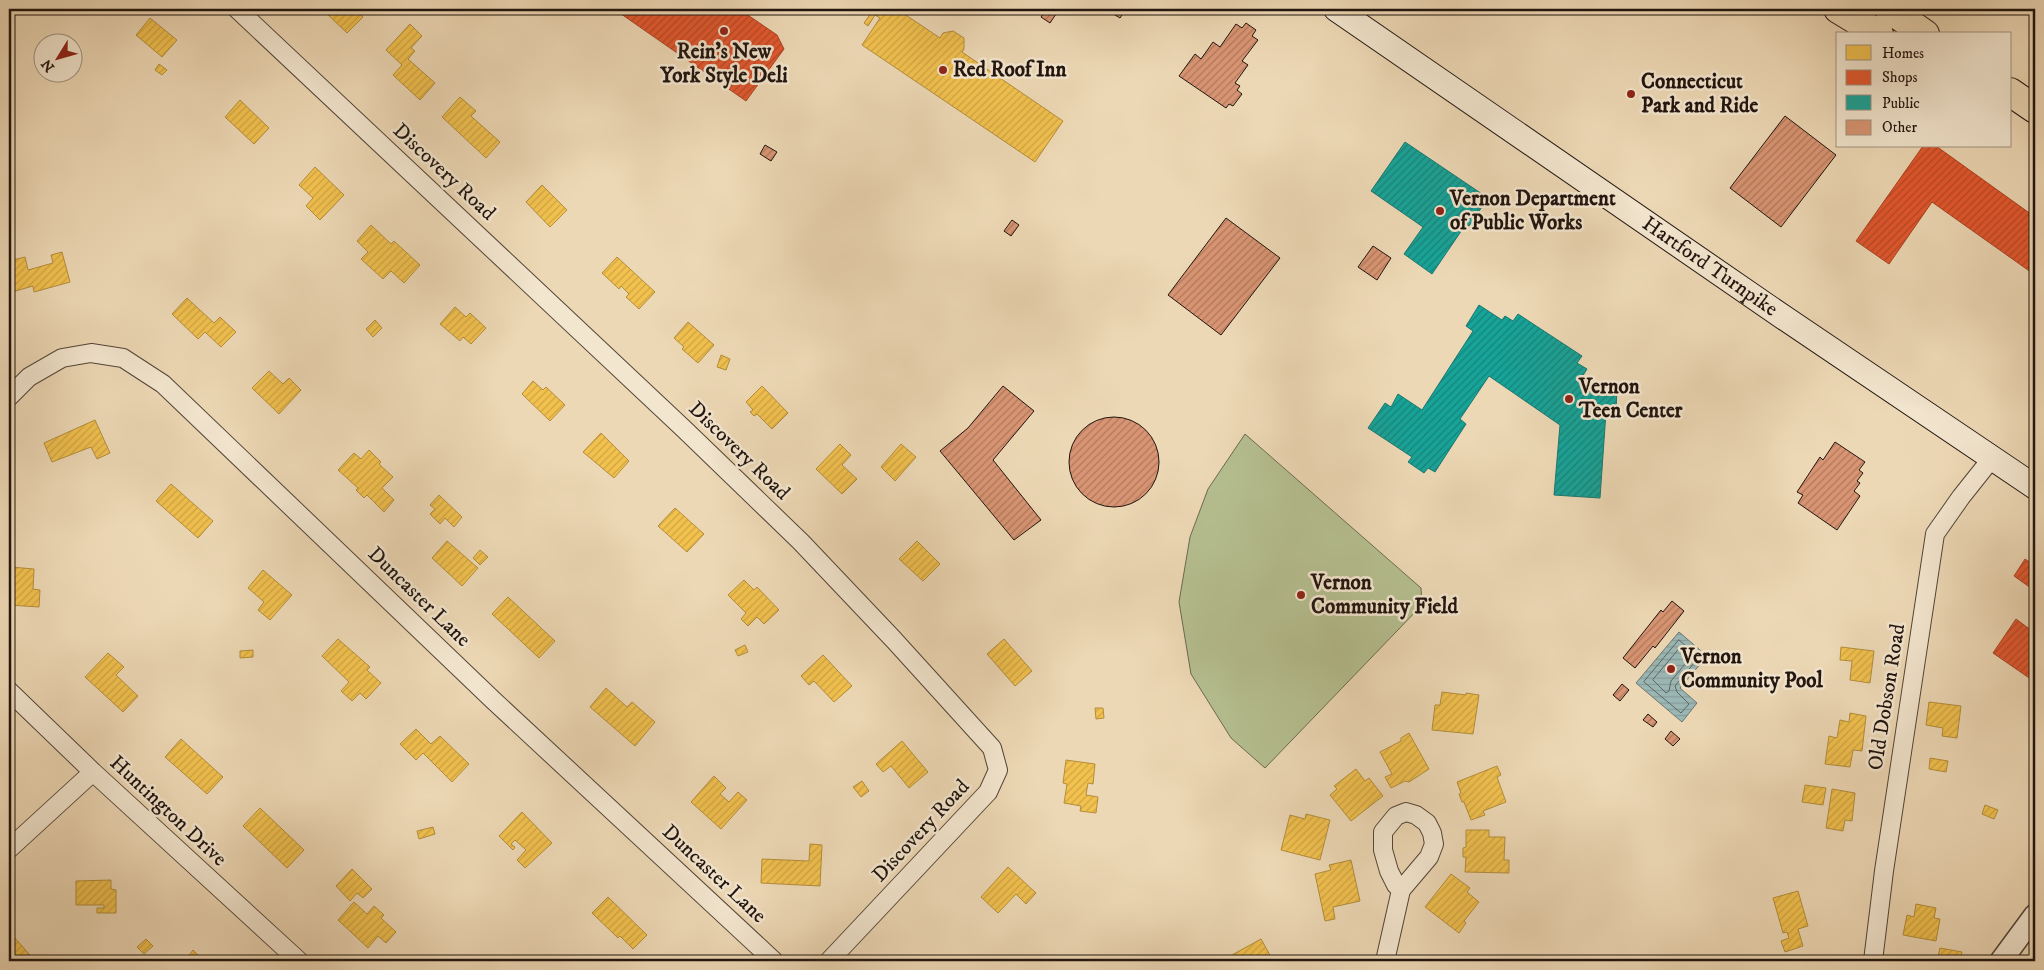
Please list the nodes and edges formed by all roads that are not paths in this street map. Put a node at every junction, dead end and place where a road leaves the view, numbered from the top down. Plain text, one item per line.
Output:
1 (237, 9) edge
2 (1336, 9) edge
3 (1838, 9) edge
4 (1889, 9) edge
5 (1876, 32) edge
6 (1922, 32) edge
7 (9, 397) edge
8 (1992, 458) junction
9 (2035, 486) edge
10 (9, 691) edge
11 (92, 772) junction
12 (9, 850) edge
13 (1401, 890) dead end
14 (2035, 915) edge
15 (299, 961) edge
16 (774, 961) edge
17 (829, 961) edge
18 (1385, 961) edge
19 (1873, 961) edge
20 (2001, 961) edge

1 - 17 street, Discovery Road
2 - 8 main road, Hartford Turnpike
3 - 5 highway
4 - 6 highway
7 - 16 street, Duncaster Lane
8 - 9 main road, Hartford Turnpike
8 - 19 street, Old Dobson Road
10 - 11 street, Huntington Drive
11 - 12 street
11 - 15 street, Huntington Drive
13 - 18 street
14 - 20 street

